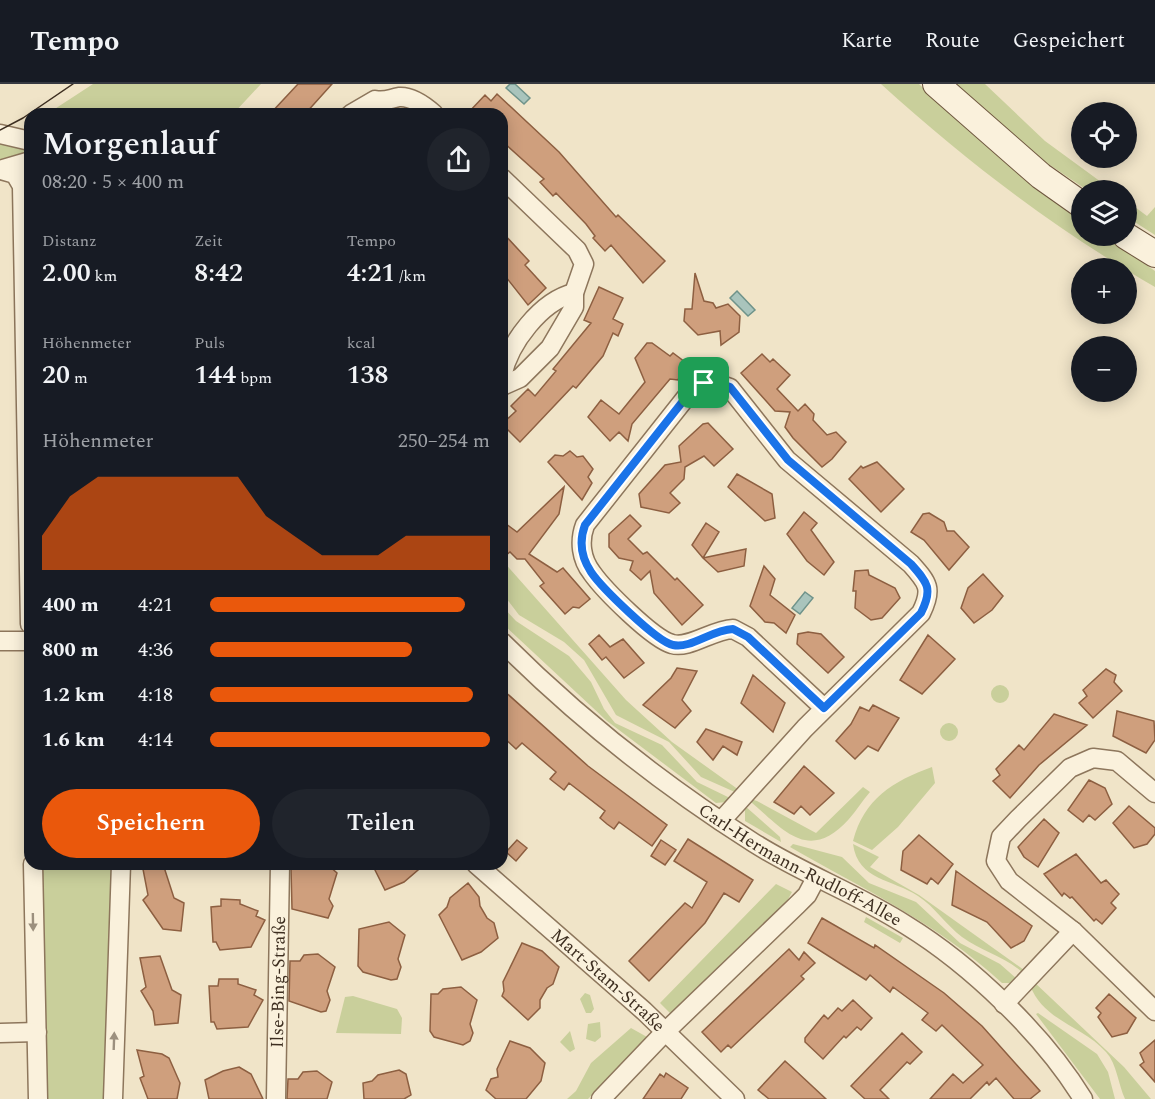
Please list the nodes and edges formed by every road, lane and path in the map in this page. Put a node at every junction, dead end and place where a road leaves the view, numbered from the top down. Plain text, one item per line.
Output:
1 (936, 84) edge
2 (361, 108) edge
3 (385, 108) edge
4 (427, 108) edge
5 (0, 134) edge
6 (24, 140) edge
7 (24, 163) edge
8 (1, 170) edge
9 (508, 184) edge
10 (1071, 197) edge
11 (1137, 243) edge
12 (1155, 254) edge
13 (574, 293) junction
14 (24, 296) edge
15 (508, 360) edge
16 (508, 383) edge
17 (0, 641) edge
18 (24, 641) edge
19 (508, 648) edge
20 (824, 708) junction
21 (1155, 793) edge
22 (721, 821) junction
23 (33, 870) edge
24 (121, 870) edge
25 (280, 870) edge
26 (483, 870) edge
27 (816, 878) junction
28 (1073, 932) junction
29 (1004, 1004) junction
30 (1155, 1011) edge
31 (37, 1032) junction
32 (0, 1033) edge
33 (664, 1033) junction
34 (38, 1099) edge
35 (113, 1099) edge
36 (276, 1099) edge
37 (601, 1099) edge
38 (735, 1099) edge
39 (1083, 1099) edge

1 - 10 main road
2 - 3 street
3 - 4 street
5 - 6 street
7 - 8 street
8 - 14 street
9 - 13 street
11 - 12 main road
13 - 15 street
13 - 16 street
17 - 18 street
19 - 22 street, Carl-Hermann-Rudloff-Allee
20 - 20 street
20 - 22 street
21 - 28 street
22 - 27 street, Carl-Hermann-Rudloff-Allee
23 -> 31 street
35 -> 24 street
25 - 36 street, Ilse-Bing-Straße
26 - 33 street, Mart-Stam-Straße
27 - 29 street, Carl-Hermann-Rudloff-Allee
27 - 33 street
28 - 29 street
28 - 30 street
29 - 39 street, Carl-Hermann-Rudloff-Allee
31 - 32 street
31 - 34 street
33 - 37 street
33 - 38 street, Mart-Stam-Straße

